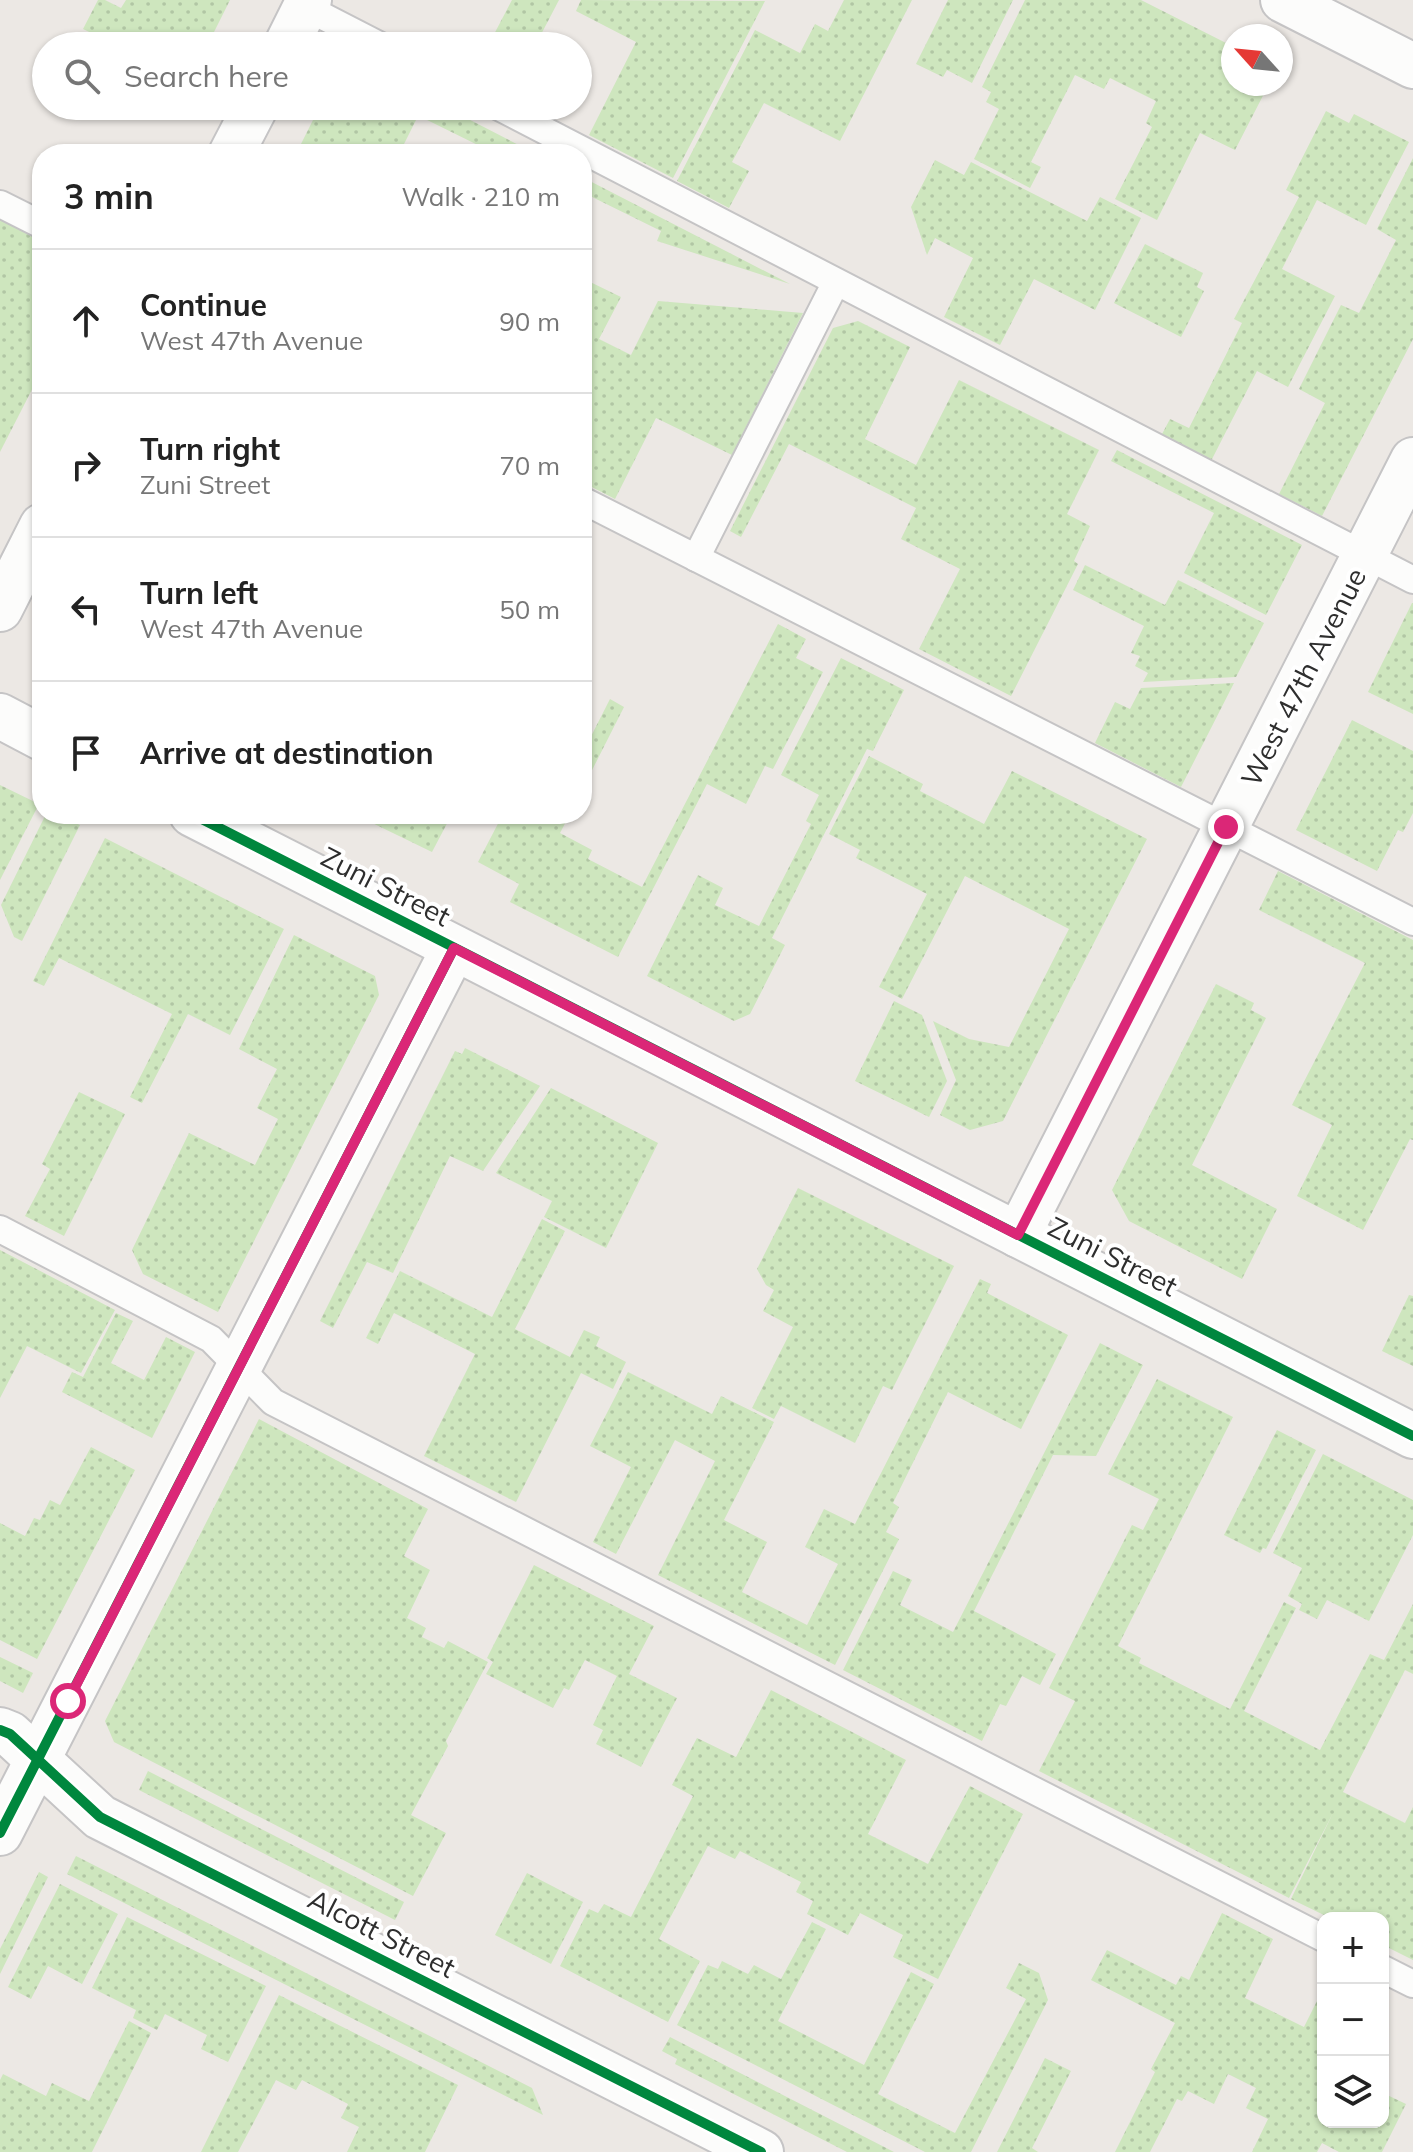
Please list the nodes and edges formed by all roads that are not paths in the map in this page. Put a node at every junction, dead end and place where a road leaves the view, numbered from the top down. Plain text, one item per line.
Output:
1 (1283, 0) edge
2 (307, 4) edge
3 (293, 32) edge
4 (356, 32) edge
5 (1413, 66) edge
6 (249, 120) edge
7 (524, 120) edge
8 (236, 144) edge
9 (570, 144) edge
10 (592, 155) edge
11 (0, 204) edge
12 (32, 220) edge
13 (836, 282) junction
14 (1413, 460) edge
15 (592, 505) edge
16 (32, 546) edge
17 (1365, 554) junction
18 (696, 558) junction
19 (1413, 580) edge
20 (0, 609) edge
21 (0, 716) edge
22 (32, 733) edge
23 (212, 824) edge
24 (1226, 827) junction
25 (1413, 922) edge
26 (454, 948) junction
27 (0, 1229) edge
28 (1018, 1235) junction
29 (240, 1367) junction
30 (1413, 1436) edge
31 (0, 1730) edge
32 (38, 1760) junction
33 (0, 1833) edge
34 (1317, 1935) edge
35 (1389, 1972) edge
36 (1413, 1984) edge
37 (761, 2152) edge

1 - 5 street
2 - 3 street
2 - 4 lane
6 - 8 street
7 - 9 lane
10 - 13 lane
11 - 12 lane
13 - 17 lane
13 - 18 lane
14 - 17 street, West 47th Avenue
15 - 18 lane
16 - 20 street
17 - 19 lane
17 - 24 street, West 47th Avenue
18 - 24 lane
21 - 22 street
23 - 26 street, Zuni Street
24 - 25 lane
24 - 28 street, West 47th Avenue
26 - 28 street, Zuni Street
26 - 29 street
27 - 29 lane
28 - 30 street, Zuni Street
29 - 32 street
29 - 34 lane
31 - 32 street, Alcott Street
32 - 33 street
32 - 37 street, Alcott Street
35 - 36 lane

